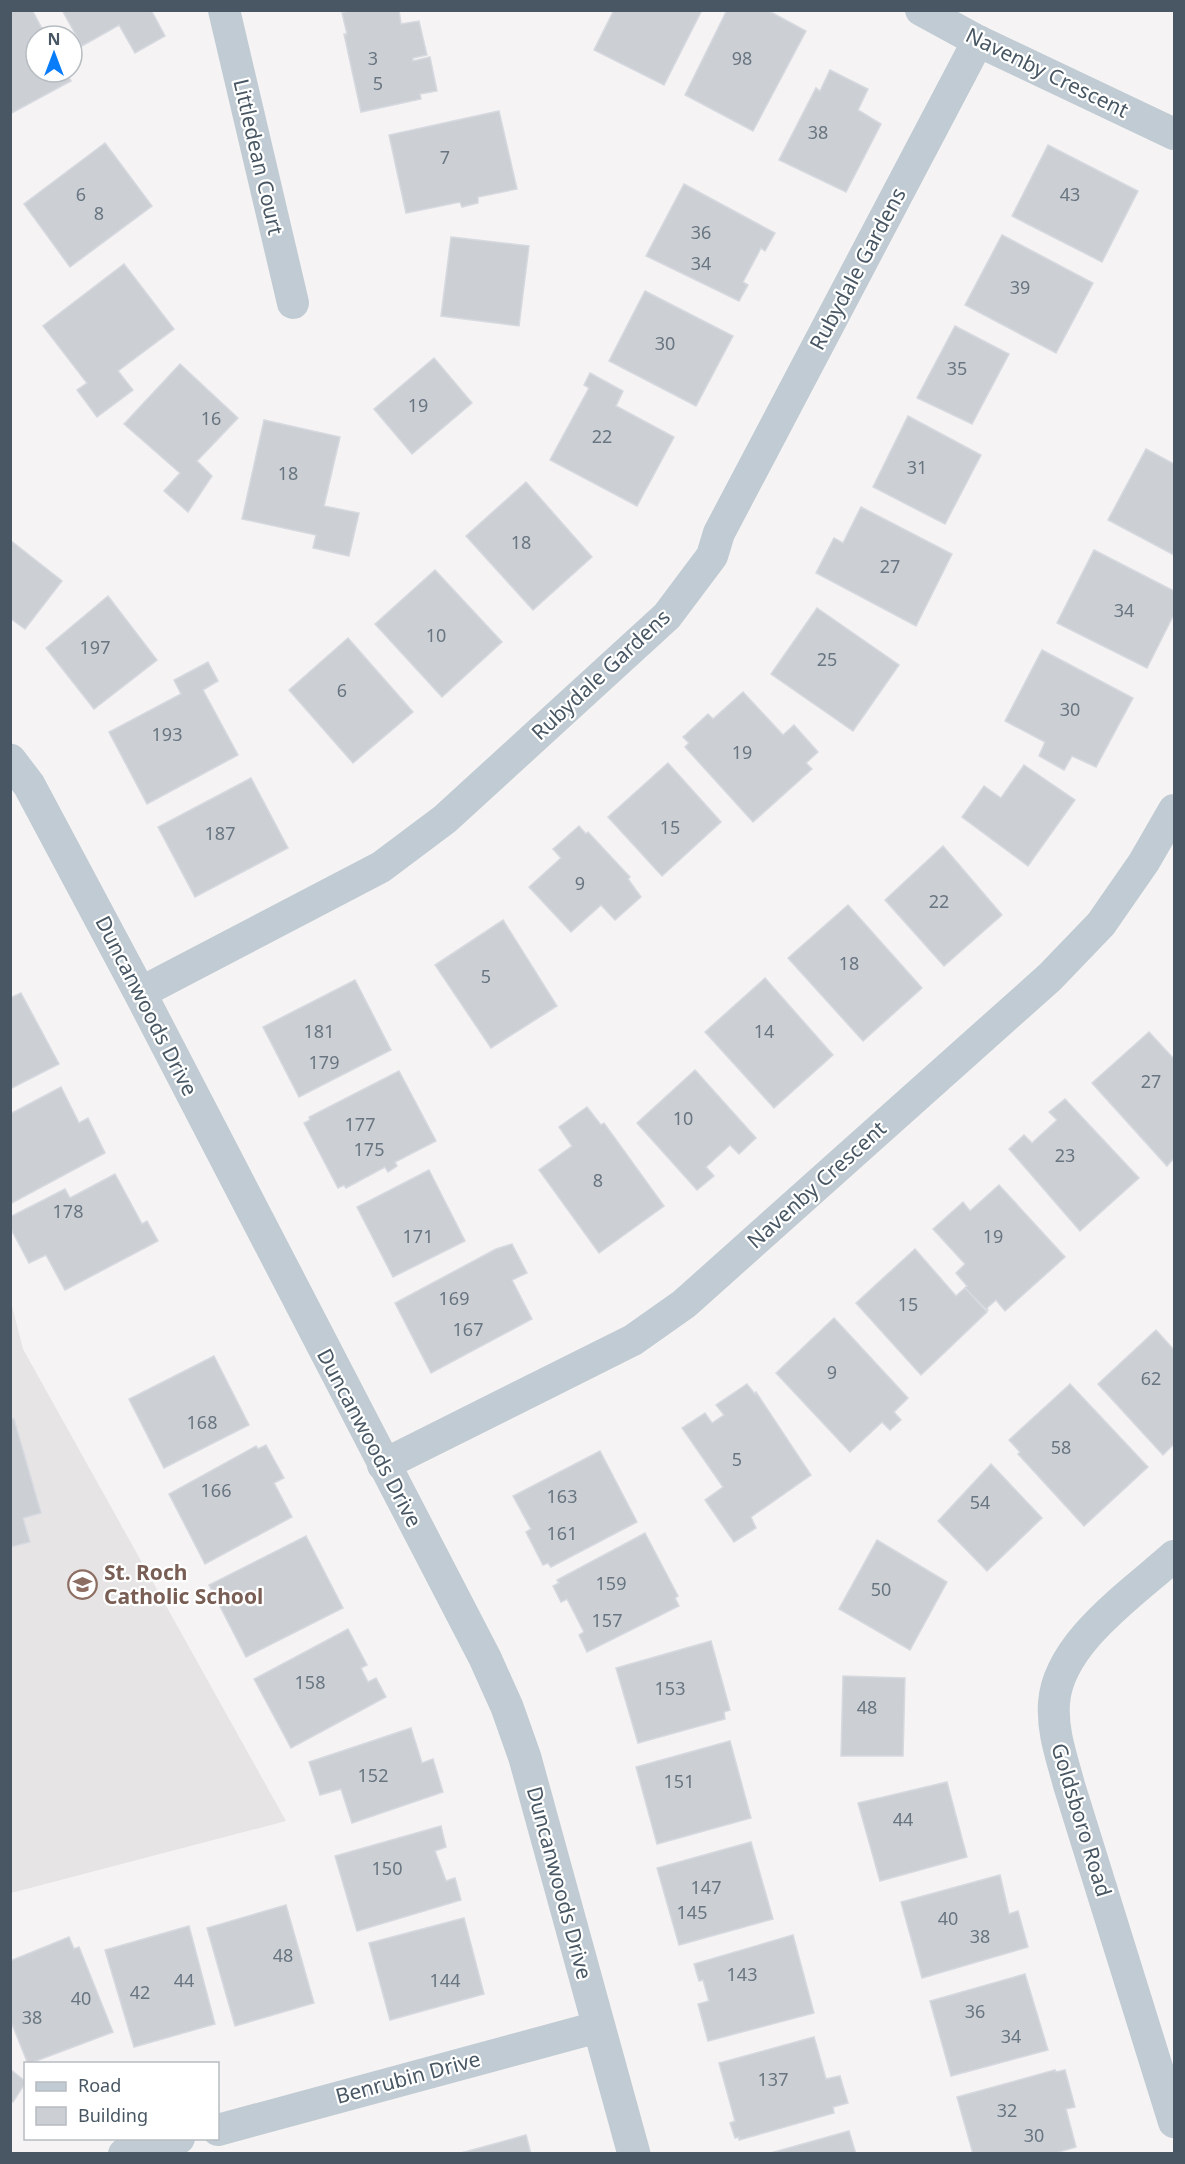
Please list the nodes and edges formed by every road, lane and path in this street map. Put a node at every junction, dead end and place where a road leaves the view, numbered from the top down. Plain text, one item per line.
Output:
1 (224, 10) edge
2 (921, 10) edge
3 (978, 41) junction
4 (1174, 134) edge
5 (293, 303) dead end
6 (10, 760) edge
7 (1174, 810) edge
8 (140, 993) junction
9 (383, 1465) junction
10 (1174, 1556) edge
11 (598, 2027) junction
12 (1174, 2122) edge
13 (219, 2130) edge
14 (175, 2140) edge
15 (124, 2154) edge
16 (634, 2154) edge

1 - 5 street, Littledean Court
2 - 3 street, Navenby Crescent
3 - 4 street, Navenby Crescent
3 - 8 street, Rubydale Gardens
6 - 8 street, Duncanwoods Drive
7 - 9 street, Navenby Crescent
8 - 9 street, Duncanwoods Drive
9 - 11 street, Duncanwoods Drive
10 - 12 street, Goldsboro Road
11 - 13 street, Benrubin Drive
11 - 16 street, Duncanwoods Drive
14 - 15 street

